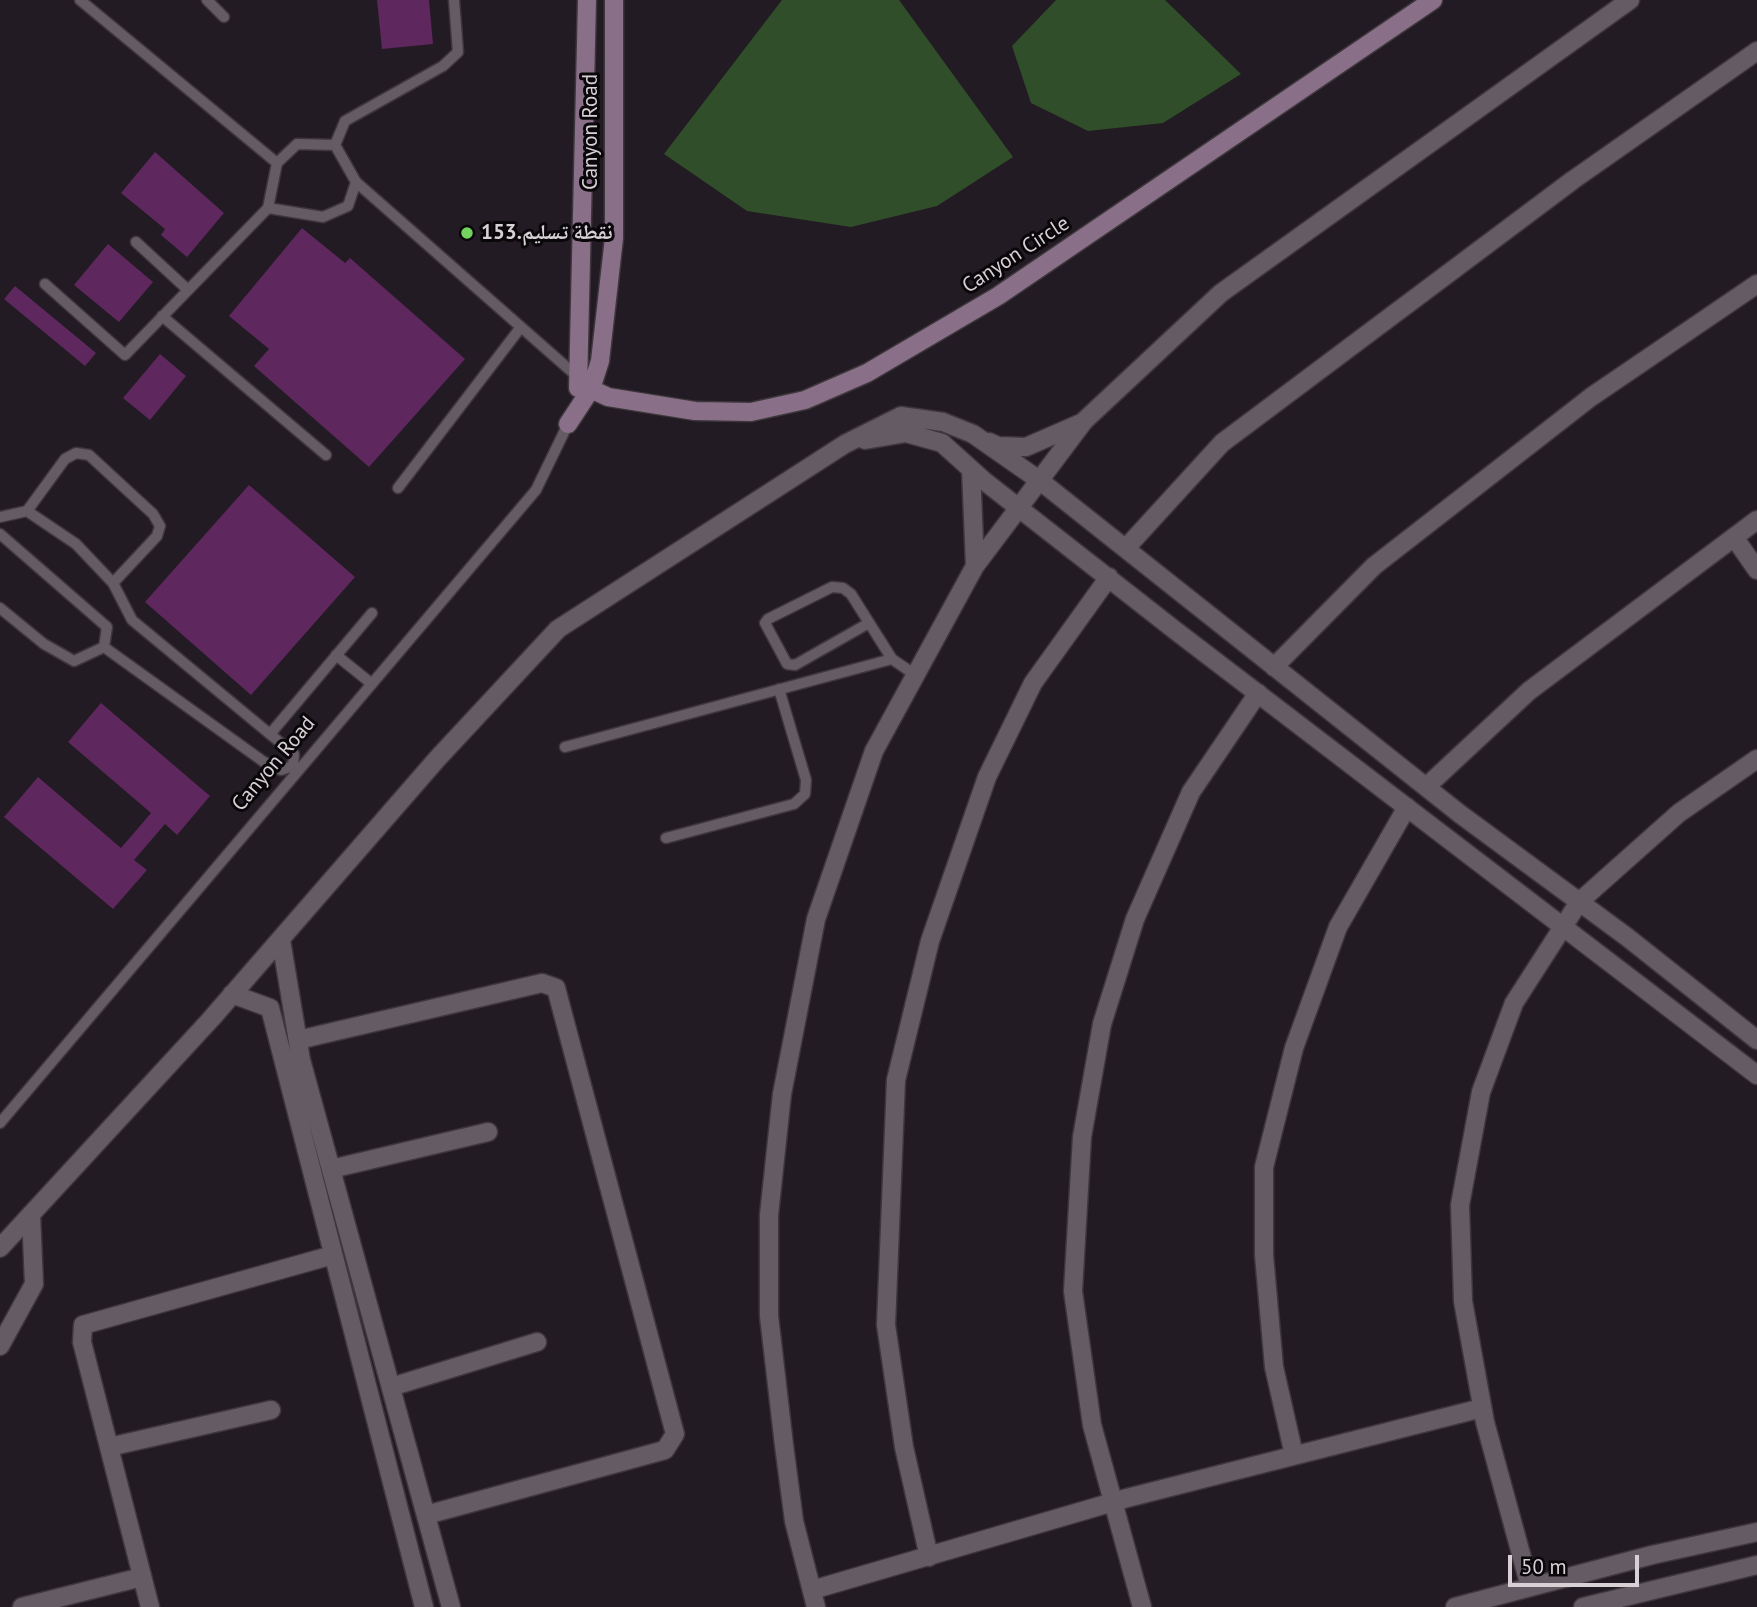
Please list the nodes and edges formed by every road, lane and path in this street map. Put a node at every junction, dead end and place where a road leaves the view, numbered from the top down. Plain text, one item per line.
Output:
1 (80, 0) edge
2 (207, 0) edge
3 (454, 0) edge
4 (587, 0) edge
5 (614, 0) edge
6 (1433, 0) edge
7 (1630, 0) edge
8 (224, 17) dead end
9 (1757, 51) edge
10 (335, 145) junction
11 (277, 163) junction
12 (356, 182) junction
13 (268, 208) junction
14 (136, 242) dead end
15 (45, 284) dead end
16 (1757, 284) edge
17 (188, 289) junction
18 (162, 316) junction
19 (521, 327) junction
20 (586, 384) junction
21 (1084, 421) junction
22 (568, 424) joint
23 (973, 434) junction
24 (845, 444) junction
25 (326, 455) dead end
26 (971, 469) junction
27 (1039, 480) junction
28 (398, 488) dead end
29 (1018, 505) junction
30 (27, 512) junction
31 (0, 517) edge
32 (1757, 520) edge
33 (0, 534) edge
34 (1734, 537) junction
35 (1126, 548) junction
36 (975, 566) junction
37 (1757, 570) edge
38 (1110, 577) junction
39 (113, 583) junction
40 (0, 608) edge
41 (372, 613) dead end
42 (869, 623) junction
43 (104, 647) junction
44 (336, 655) junction
45 (892, 659) junction
46 (1274, 667) junction
47 (917, 676) junction
48 (372, 684) junction
49 (779, 689) junction
50 (1258, 693) junction
51 (271, 733) junction
52 (565, 747) dead end
53 (294, 754) junction
54 (1757, 759) edge
55 (305, 763) junction
56 (281, 770) junction
57 (292, 778) junction
58 (1426, 787) junction
59 (1407, 807) junction
60 (666, 838) dead end
61 (1579, 902) junction
62 (1564, 926) junction
63 (281, 940) junction
64 (232, 994) junction
65 (298, 1040) junction
66 (1757, 1040) edge
67 (1757, 1076) edge
68 (0, 1123) edge
69 (488, 1132) dead end
70 (331, 1169) junction
71 (31, 1214) junction
72 (0, 1248) edge
73 (333, 1255) junction
74 (537, 1342) dead end
75 (0, 1346) edge
76 (391, 1387) junction
77 (1482, 1408) junction
78 (271, 1410) dead end
79 (109, 1447) junction
80 (1294, 1455) junction
81 (1115, 1502) junction
82 (426, 1515) junction
83 (1757, 1532) edge
84 (929, 1556) junction
85 (1757, 1566) edge
86 (142, 1577) junction
87 (1530, 1587) junction
88 (814, 1598) edge
89 (1625, 1601) edge
90 (22, 1607) edge
91 (150, 1607) edge
92 (424, 1607) edge
93 (451, 1607) edge
94 (1142, 1607) edge
95 (1455, 1607) edge
96 (1583, 1607) edge

1 - 11 lane
2 - 8 lane
3 - 10 lane
4 - 20 main road, Canyon Road
5 - 20 main road, Canyon Road
6 - 20 main road, Canyon Circle
7 - 21 street
9 - 35 street
10 - 11 lane
10 - 12 lane
11 - 13 lane
12 - 13 lane
12 - 19 lane
13 - 17 lane
14 - 17 lane
15 - 18 lane
16 - 46 street
17 - 18 lane
18 - 25 lane
19 - 20 lane
19 - 28 lane
20 - 22 main road, Canyon Road
21 - 23 street
21 - 27 street
22 - 48 lane, Canyon Road
23 - 24 street
23 - 27 street
24 - 26 street
24 - 63 street
26 - 29 street
26 - 36 street
27 - 29 street
27 - 35 street
29 - 36 street
29 - 38 street
30 - 31 lane
30 - 39 lane
30 - 39 lane
32 - 34 street
33 - 43 lane
34 - 37 street
34 - 58 street
35 - 46 street
36 - 47 street
38 - 50 street
38 - 84 street
39 - 51 lane
40 - 43 lane
41 - 44 lane
42 - 42 lane
42 - 45 lane
43 - 56 lane
44 - 48 lane
44 - 51 lane
45 - 47 lane
45 - 49 lane
46 - 58 street
47 - 88 street
48 - 55 lane, Canyon Road
49 - 52 lane
49 - 60 lane
50 - 59 street
50 - 81 street
51 - 53 lane
53 - 55 lane
53 - 56 lane
54 - 61 street
55 - 57 lane, Canyon Road
56 - 57 lane
57 - 68 lane, Canyon Road
58 - 61 street
59 - 62 street
59 - 80 street
61 - 62 street
61 - 66 street
62 - 67 street
62 - 77 street
63 - 64 street
63 - 65 street
64 - 71 street
64 - 73 street
65 - 70 street
65 - 82 street
69 - 70 street
70 - 76 street
71 - 72 street
71 - 75 street
73 - 79 street
73 - 92 street
74 - 76 street
76 - 82 street
77 - 80 street
77 - 87 street
78 - 79 street
79 - 86 street
80 - 81 street
81 - 84 street
81 - 94 street
82 - 93 street
83 - 87 street
84 - 88 street
85 - 89 street
86 - 90 street
86 - 91 street
87 - 95 street
89 - 96 street

